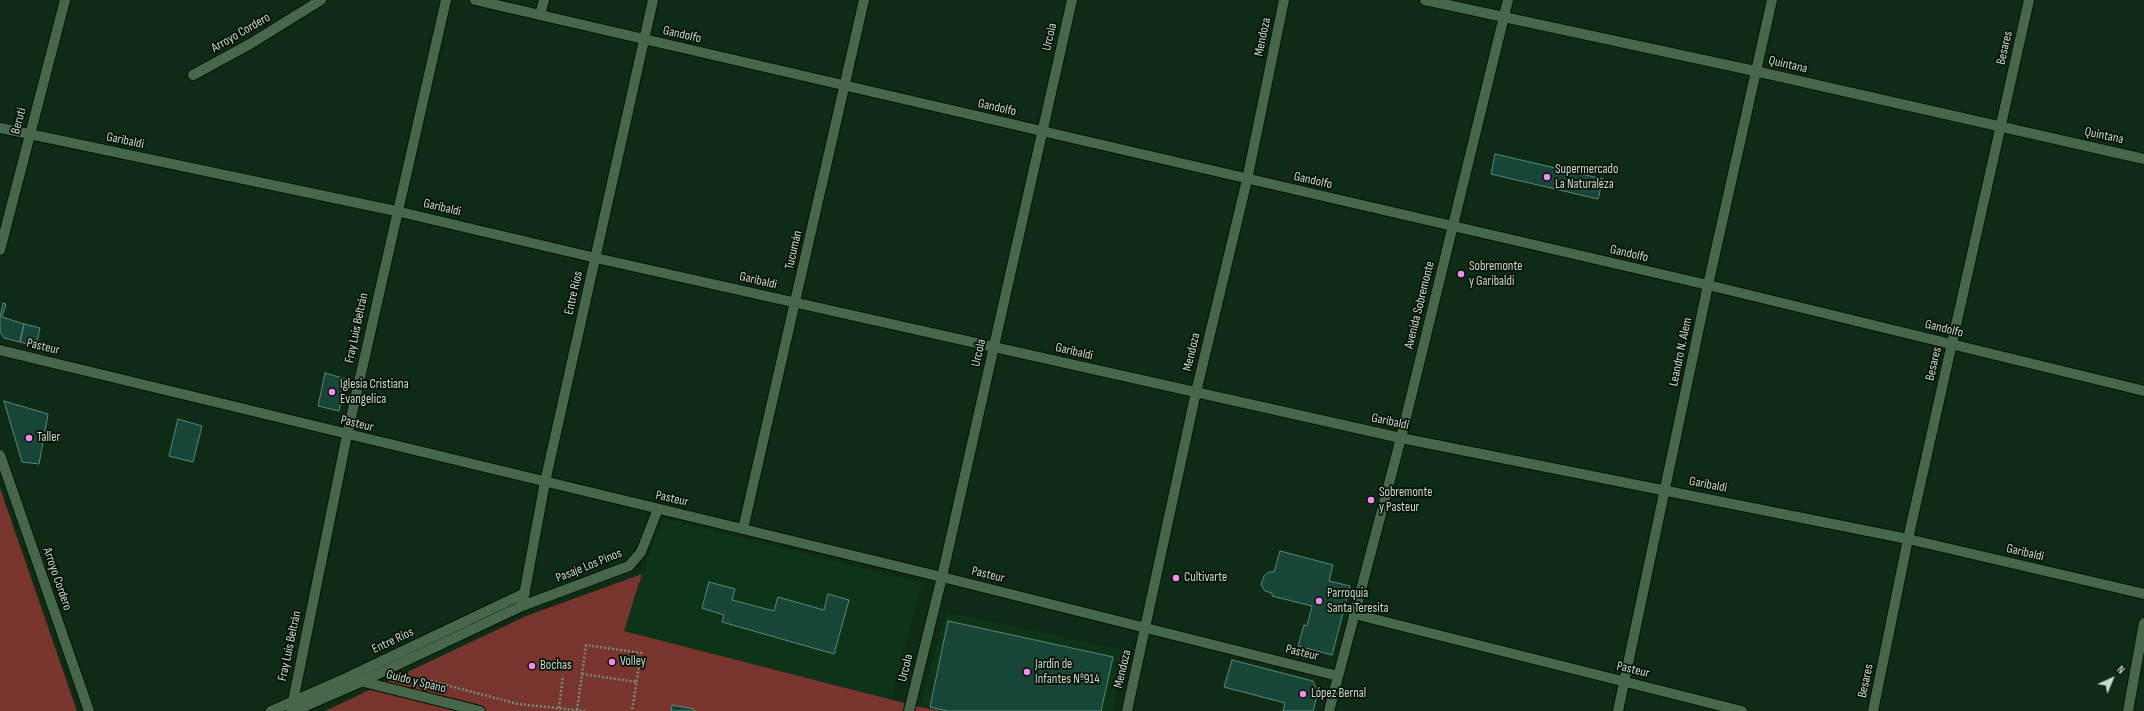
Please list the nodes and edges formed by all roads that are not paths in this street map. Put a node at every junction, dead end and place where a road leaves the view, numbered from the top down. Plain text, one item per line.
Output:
1 (65, 0) edge
2 (321, 0) edge
3 (446, 0) edge
4 (475, 0) edge
5 (544, 0) edge
6 (653, 0) edge
7 (864, 0) edge
8 (1072, 0) edge
9 (1284, 0) edge
10 (1425, 0) edge
11 (1508, 0) edge
12 (1772, 0) edge
13 (2029, 0) edge
14 (540, 15) junction
15 (1504, 17) junction
16 (645, 39) junction
17 (1755, 71) junction
18 (193, 75) dead end
19 (845, 86) junction
20 (2000, 127) junction
21 (0, 128) edge
22 (1042, 132) junction
23 (29, 134) junction
24 (2144, 159) edge
25 (1247, 180) junction
26 (396, 211) junction
27 (1453, 227) junction
28 (0, 250) edge
29 (596, 258) junction
30 (1708, 285) junction
31 (795, 302) junction
32 (1952, 344) junction
33 (994, 347) junction
34 (0, 350) edge
35 (2144, 391) edge
36 (1196, 392) junction
37 (347, 434) junction
38 (1401, 438) junction
39 (0, 455) edge
40 (545, 482) junction
41 (1665, 490) junction
42 (658, 509) junction
43 (743, 529) junction
44 (1908, 538) junction
45 (942, 577) junction
46 (525, 593) junction
47 (2144, 594) edge
48 (522, 606) junction
49 (1354, 614) junction
50 (2144, 623) edge
51 (1145, 628) junction
52 (1338, 676) junction
53 (346, 678) junction
54 (361, 682) junction
55 (1624, 682) junction
56 (292, 708) edge
57 (88, 711) edge
58 (271, 711) edge
59 (480, 711) edge
60 (909, 711) edge
61 (1127, 711) edge
62 (1329, 711) edge
63 (1618, 711) edge
64 (1742, 711) edge
65 (1873, 711) edge
66 (2128, 711) edge

1 - 23 street, Beruti
2 - 18 street, Arroyo Cordero
3 - 26 street, Fray Luis Beltrán
4 - 14 street, Gandolfo
5 - 14 street
6 - 16 street, Entre Ríos
7 - 19 street, Tucumán
8 - 22 street, Urcola
9 - 25 street, Mendoza
10 - 15 street, Quintana
11 - 15 street, Avenida Sobremonte
12 - 17 street, Leandro N. Alem
13 - 20 street, Besares
14 - 16 street, Gandolfo
15 - 17 street, Quintana
15 - 27 street, Avenida Sobremonte
16 - 19 street, Gandolfo
16 - 29 street, Entre Ríos
17 - 20 street, Quintana
17 - 30 street, Leandro N. Alem
19 - 22 street, Gandolfo
19 - 31 street, Tucumán
20 - 24 street, Quintana
20 - 32 street, Besares
21 - 23 street, Garibaldi
22 - 25 street, Gandolfo
22 - 33 street, Urcola
23 - 26 street, Garibaldi
23 - 28 street, Beruti
25 - 27 street, Gandolfo
25 - 36 street, Mendoza
26 - 29 street, Garibaldi
26 - 37 street, Fray Luis Beltrán
27 - 30 street, Gandolfo
27 - 38 street, Avenida Sobremonte
29 - 31 street, Garibaldi
29 - 40 street, Entre Ríos
30 - 32 street, Gandolfo
30 - 41 street, Leandro N. Alem
31 - 33 street, Garibaldi
31 - 43 street, Tucumán
32 - 35 street, Gandolfo
32 - 44 street, Besares
33 - 36 street, Garibaldi
33 - 45 street, Urcola
34 - 37 street, Pasteur
36 - 38 street, Garibaldi
36 - 51 street, Mendoza
37 - 40 street, Pasteur
37 - 56 street, Fray Luis Beltrán
38 - 41 street, Garibaldi
38 - 49 street, Avenida Sobremonte
39 - 57 street, Arroyo Cordero
40 - 42 street, Pasteur
40 - 46 street, Entre Ríos
41 - 44 street, Garibaldi
41 - 55 street, Leandro N. Alem
42 - 43 street, Pasteur
42 - 48 street, Pasaje Los Pinos
43 - 45 street, Pasteur
44 - 47 street, Garibaldi
44 - 65 street, Besares
45 - 51 street, Pasteur
45 - 60 street, Urcola
46 - 48 street, Entre Ríos
46 - 53 street, Entre Ríos
48 - 54 street, Entre Ríos
49 - 52 street, Avenida Sobremonte
49 - 55 street, Pasteur
50 - 66 street
51 - 52 street, Pasteur
51 - 61 street, Mendoza
52 - 62 street, Avenida Sobremonte
53 - 54 street, Guido y Spano
53 - 56 street, Entre Ríos
54 - 56 street, Entre Ríos
54 - 59 street, Guido y Spano
55 - 63 street, Leandro N. Alem
55 - 64 street, Pasteur
56 - 58 street, Entre Ríos

